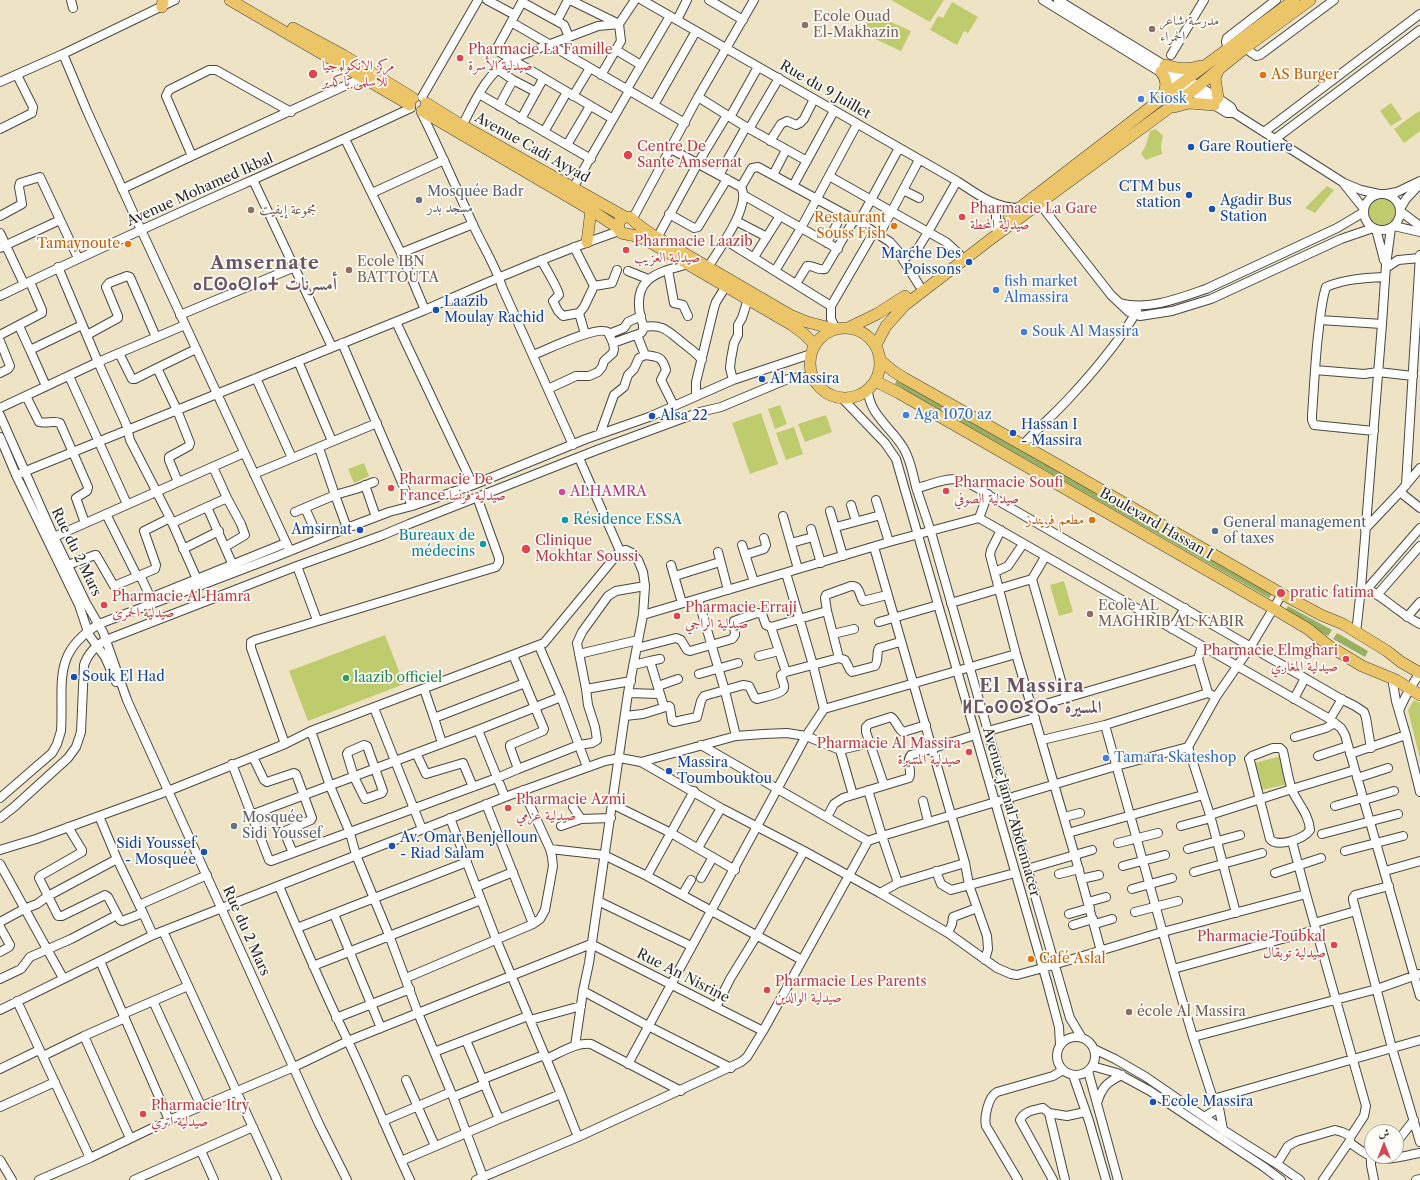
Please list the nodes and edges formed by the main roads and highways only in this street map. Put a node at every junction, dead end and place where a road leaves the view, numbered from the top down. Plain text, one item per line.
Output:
1 (230, 0) edge
2 (245, 0) edge
3 (1294, 0) edge
4 (1310, 0) edge
5 (1283, 4) edge
6 (1215, 66) junction
7 (1160, 100) junction
8 (418, 105) junction
9 (1168, 109) junction
10 (1036, 200) junction
11 (591, 210) junction
12 (631, 219) junction
13 (618, 230) junction
14 (630, 235) junction
15 (587, 242) road end
16 (848, 328) junction
17 (835, 329) junction
18 (876, 345) junction
19 (813, 350) junction
20 (880, 360) junction
21 (872, 385) junction
22 (1420, 672) edge
23 (1420, 695) edge

1 - 8 main road, Avenue Cadi Ayyad
2 - 8 main road, Avenue Cadi Ayyad
3 - 5 main road
4 - 6 main road
5 - 6 main road
6 - 7 main road
6 - 7 main road
6 - 9 main road
6 - 9 main road
7 - 10 main road
8 - 11 main road, Avenue Cadi Ayyad
8 - 12 main road, Avenue Cadi Ayyad
9 - 10 main road
10 - 16 main road
10 - 18 main road
11 - 13 main road, Avenue Cadi Ayyad
11 - 15 main road
12 - 13 main road
12 - 14 main road
12 - 17 main road, Avenue Cadi Ayyad
13 - 14 main road
14 - 19 main road
16 - 17 main road
16 - 18 main road
17 - 19 main road
18 - 20 main road
19 - 21 main road
20 - 21 main road
20 - 22 main road, Boulevard Hassan I
21 - 23 main road, Boulevard Hassan I

